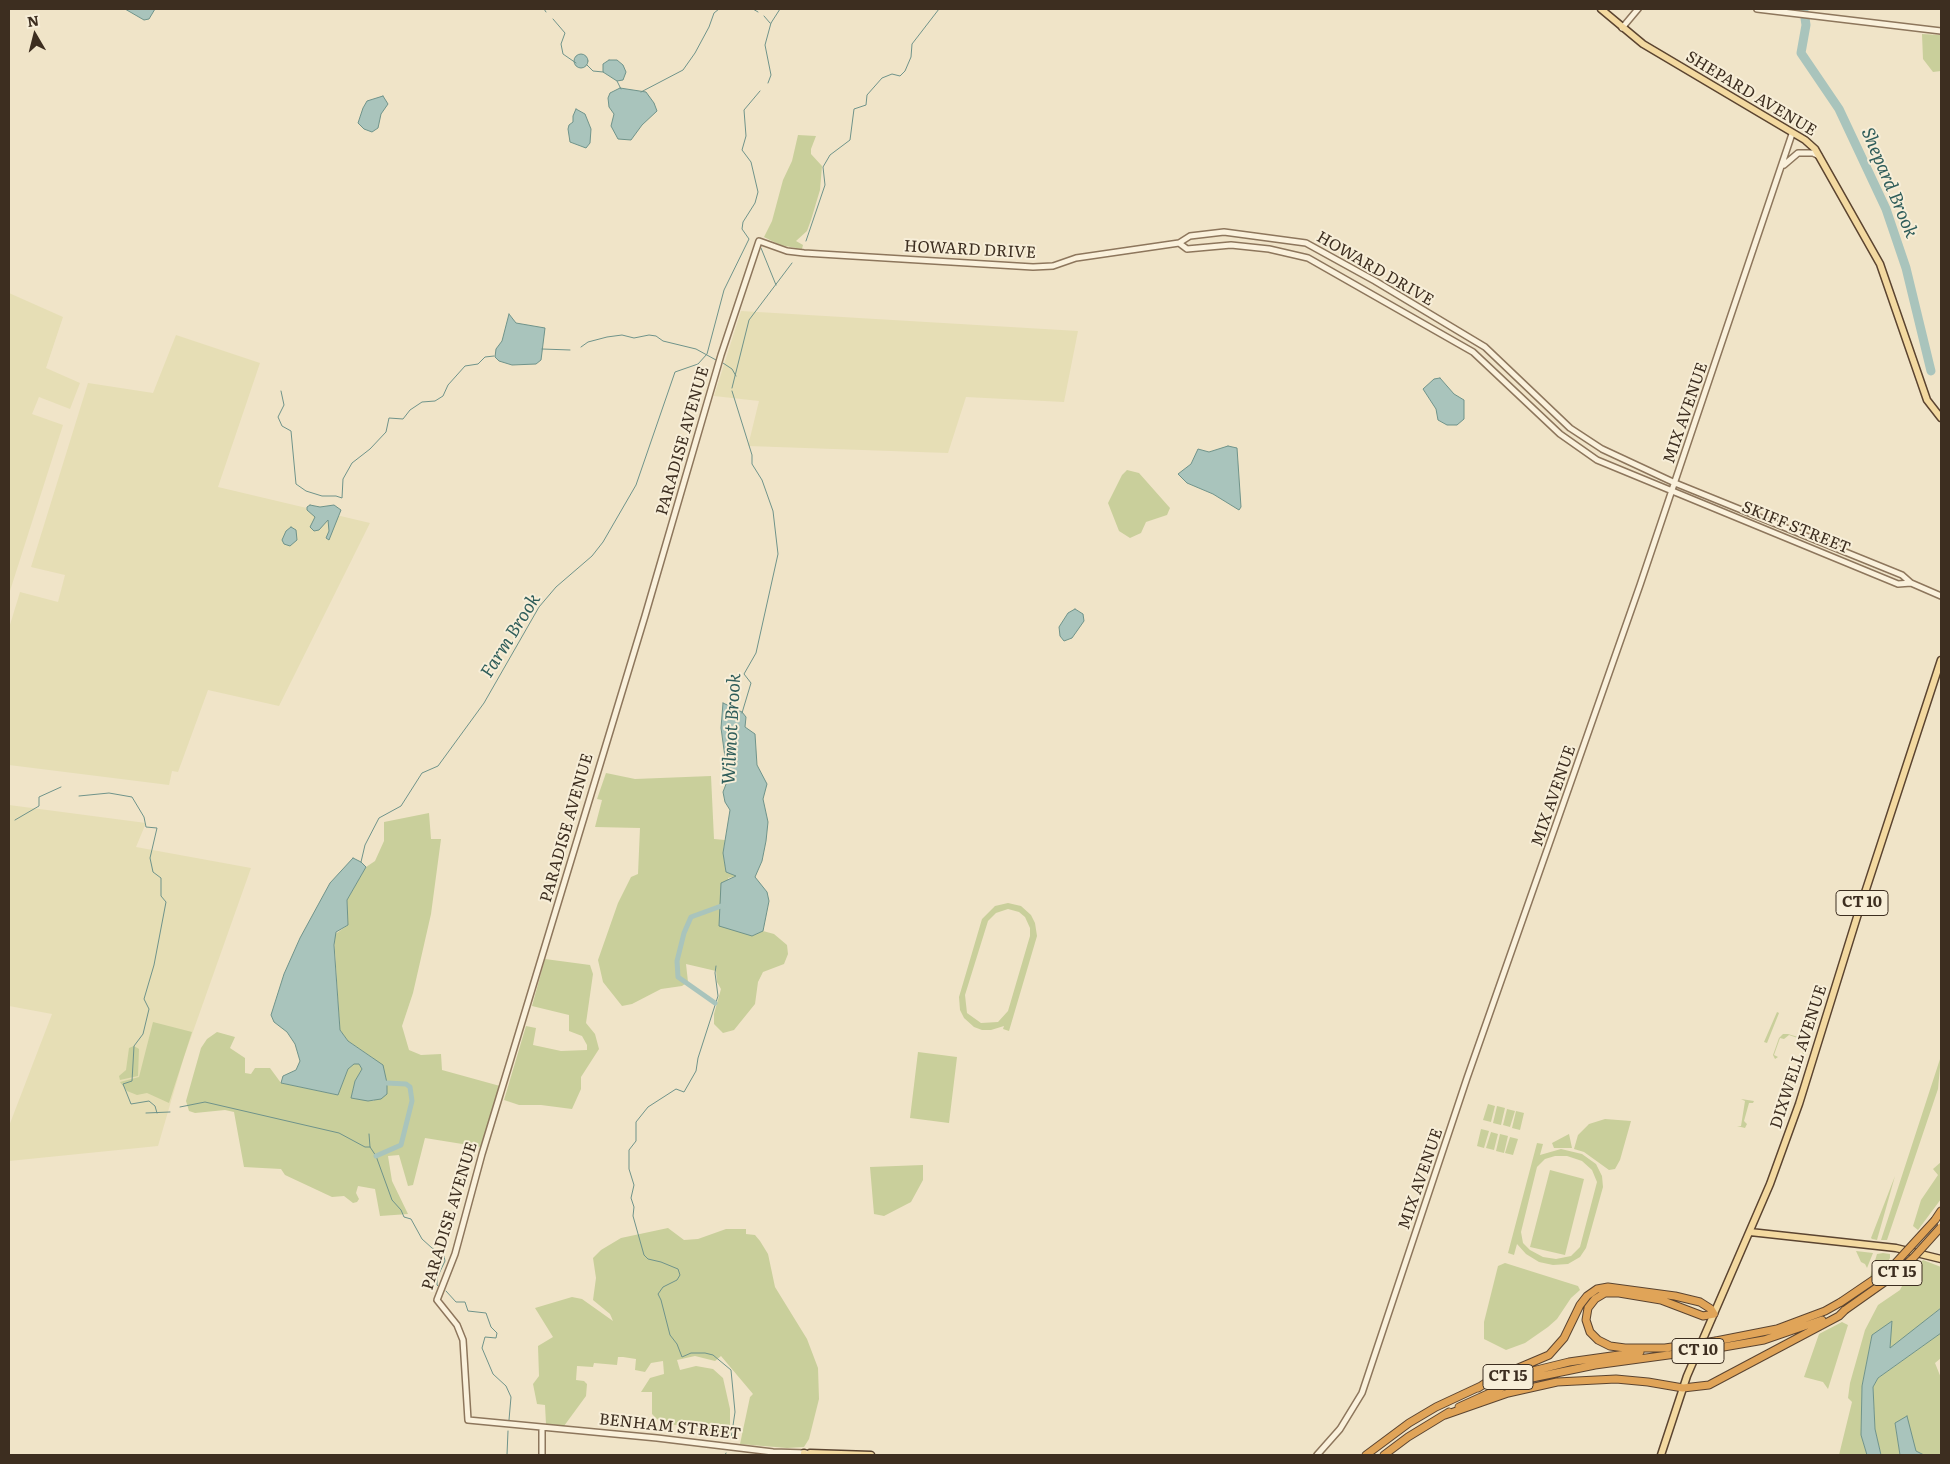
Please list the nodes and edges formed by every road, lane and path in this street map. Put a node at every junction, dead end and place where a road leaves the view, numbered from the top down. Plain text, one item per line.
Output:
1 (1600, 9) edge
2 (1638, 9) edge
3 (1757, 9) edge
4 (1622, 28) junction
5 (1941, 31) edge
6 (1792, 134) junction
7 (1821, 157) junction
8 (1779, 172) junction
9 (759, 241) joint
10 (1179, 243) junction
11 (1492, 352) junction
12 (1484, 360) junction
13 (1525, 385) junction
14 (1517, 393) junction
15 (1941, 418) edge
16 (1602, 449) junction
17 (1597, 460) junction
18 (1675, 483) junction
19 (1672, 491) junction
20 (1911, 583) junction
21 (1941, 596) edge
22 (1941, 660) edge
23 (1941, 1211) edge
24 (1941, 1227) edge
25 (1750, 1232) junction
26 (1941, 1258) edge
27 (1845, 1310) junction
28 (1714, 1314) junction
29 (1668, 1348) junction
30 (1478, 1388) junction
31 (1683, 1388) junction
32 (1445, 1415) junction
33 (468, 1420) joint
34 (542, 1428) junction
35 (806, 1454) edge
36 (542, 1455) edge
37 (871, 1455) edge
38 (1317, 1455) edge
39 (1366, 1455) edge
40 (1384, 1455) edge
41 (1661, 1455) edge

1 - 4 main road, SHEPARD AVENUE
2 - 4 street
3 - 5 street
4 - 6 main road, SHEPARD AVENUE
6 - 7 main road, SHEPARD AVENUE
6 - 8 street, MIX AVENUE
7 - 8 street
7 - 15 main road, SHEPARD AVENUE
8 - 18 street, MIX AVENUE
9 - 10 street, HOWARD DRIVE
9 - 33 street, PARADISE AVENUE
10 - 11 street, HOWARD DRIVE
10 - 12 street, HOWARD DRIVE
11 - 12 street
11 - 13 street, HOWARD DRIVE
12 - 14 street, HOWARD DRIVE
13 - 14 street
13 - 16 street, HOWARD DRIVE
14 - 17 street, HOWARD DRIVE
16 - 17 street
16 - 18 street, SKIFF STREET
17 - 19 street, SKIFF STREET
18 - 19 street, MIX AVENUE
18 - 20 street, SKIFF STREET
19 - 20 street, SKIFF STREET
19 - 38 street, MIX AVENUE
20 - 21 street, SKIFF STREET
22 - 25 main road, DIXWELL AVENUE / CT 10
23 - 29 highway, CT 15, bridge
24 - 27 highway, CT 15, bridge
25 - 26 main road
25 - 28 main road, DIXWELL AVENUE / CT 10
27 - 31 highway
27 - 32 highway, CT 15, bridge
28 - 29 highway
28 - 30 highway
28 - 31 main road, DIXWELL AVENUE / CT 10
29 - 30 highway, CT 15
30 - 39 highway, CT 15
31 - 32 highway
31 - 41 main road, DIXWELL AVENUE / CT 10
32 - 40 highway, CT 15
33 - 34 street, BENHAM STREET
34 - 35 street, BENHAM STREET
34 - 36 street
35 - 37 main road, BENHAM STREET

